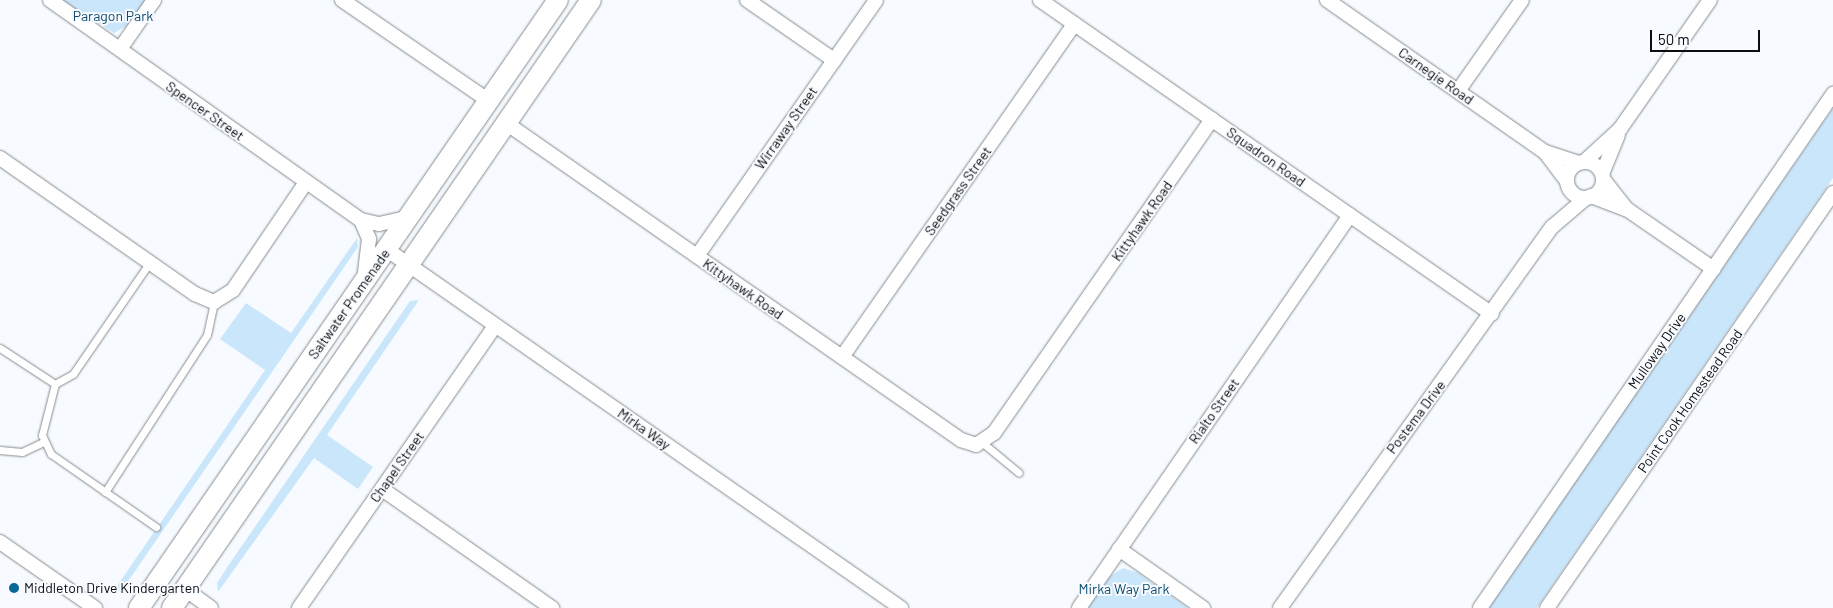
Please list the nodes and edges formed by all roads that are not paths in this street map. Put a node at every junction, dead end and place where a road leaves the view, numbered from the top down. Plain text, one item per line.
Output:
1 (50, 0) edge
2 (154, 0) edge
3 (342, 0) edge
4 (558, 0) edge
5 (591, 0) edge
6 (747, 0) edge
7 (876, 0) edge
8 (1040, 0) edge
9 (1522, 0) edge
10 (1710, 0) edge
11 (1331, 1) edge
12 (1074, 24) junction
13 (120, 49) junction
14 (834, 60) junction
15 (1458, 91) junction
16 (1833, 94) edge
17 (489, 101) junction
18 (1212, 119) junction
19 (506, 123) junction
20 (1620, 129) junction
21 (1545, 152) junction
22 (0, 158) edge
23 (1581, 162) junction
24 (1602, 176) junction
25 (306, 182) junction
26 (1568, 183) junction
27 (1833, 193) edge
28 (1588, 197) junction
29 (1628, 210) junction
30 (1350, 215) junction
31 (408, 218) junction
32 (361, 220) junction
33 (1552, 227) junction
34 (386, 249) junction
35 (697, 256) junction
36 (150, 262) junction
37 (408, 266) junction
38 (1714, 269) junction
39 (362, 285) junction
40 (214, 302) junction
41 (1492, 314) junction
42 (495, 326) junction
43 (0, 348) edge
44 (842, 357) junction
45 (55, 384) junction
46 (42, 442) junction
47 (984, 444) junction
48 (0, 450) edge
49 (1020, 473) dead end
50 (382, 489) junction
51 (105, 492) junction
52 (156, 527) dead end
53 (0, 542) edge
54 (1118, 550) junction
55 (185, 589) junction
56 (95, 608) edge
57 (138, 608) edge
58 (172, 608) edge
59 (211, 608) edge
60 (299, 608) edge
61 (552, 608) edge
62 (901, 608) edge
63 (1079, 608) edge
64 (1203, 608) edge
65 (1280, 608) edge
66 (1480, 608) edge
67 (1547, 608) edge

1 - 13 street, Spencer Street
2 - 13 street
3 - 17 street
4 - 17 street, Saltwater Promenade
5 - 19 street, Saltwater Promenade
6 - 14 street
7 - 14 street, Wirraway Street
8 - 12 street, Squadron Road
9 - 15 street
10 - 20 street
11 - 15 street, Carnegie Road
12 - 18 street, Squadron Road
12 - 44 street, Seedgrass Street
13 - 25 street, Spencer Street
14 - 35 street, Wirraway Street
15 - 21 street, Carnegie Road
16 - 38 street, Mulloway Drive
17 - 31 street, Saltwater Promenade
18 - 30 street, Squadron Road
18 - 47 street, Kittyhawk Road
19 - 35 street, Kittyhawk Road
19 - 37 street, Saltwater Promenade
20 - 23 street
20 - 24 street
21 - 23 street, Carnegie Road
21 - 26 street, Carnegie Road
22 - 36 street
23 - 24 street, Carnegie Road
23 - 26 street, Postema Drive
24 - 28 street, Postema Drive
24 - 29 street
25 - 32 street, Spencer Street
25 - 40 street
26 - 28 street, Carnegie Road
26 - 33 street, Postema Drive
27 - 67 street, Point Cook Homestead Road
28 - 29 street
28 - 33 street, Postema Drive
29 - 38 street
30 - 41 street, Squadron Road
30 - 54 street, Rialto Street
31 - 32 street, Spencer Street
31 - 34 street, Saltwater Promenade
32 - 39 street
33 - 41 street, Postema Drive
34 - 37 street, Mirka Way
34 - 39 street, Saltwater Promenade
35 - 44 street, Kittyhawk Road
36 - 40 street
36 - 45 lane
37 - 42 street, Mirka Way
37 - 55 street, Saltwater Promenade
38 - 66 street, Mulloway Drive
39 - 57 street, Saltwater Promenade
40 - 51 lane
41 - 65 street, Postema Drive
42 - 50 street, Chapel Street
42 - 62 street, Mirka Way
43 - 45 lane
44 - 47 street, Kittyhawk Road
45 - 46 lane
46 - 48 lane
46 - 51 lane
47 - 49 lane, Kittyhawk Road
50 - 60 street, Chapel Street
50 - 61 street
51 - 52 lane
53 - 56 street
54 - 63 street, Rialto Street
54 - 64 street
55 - 58 street, Saltwater Promenade
55 - 59 street

